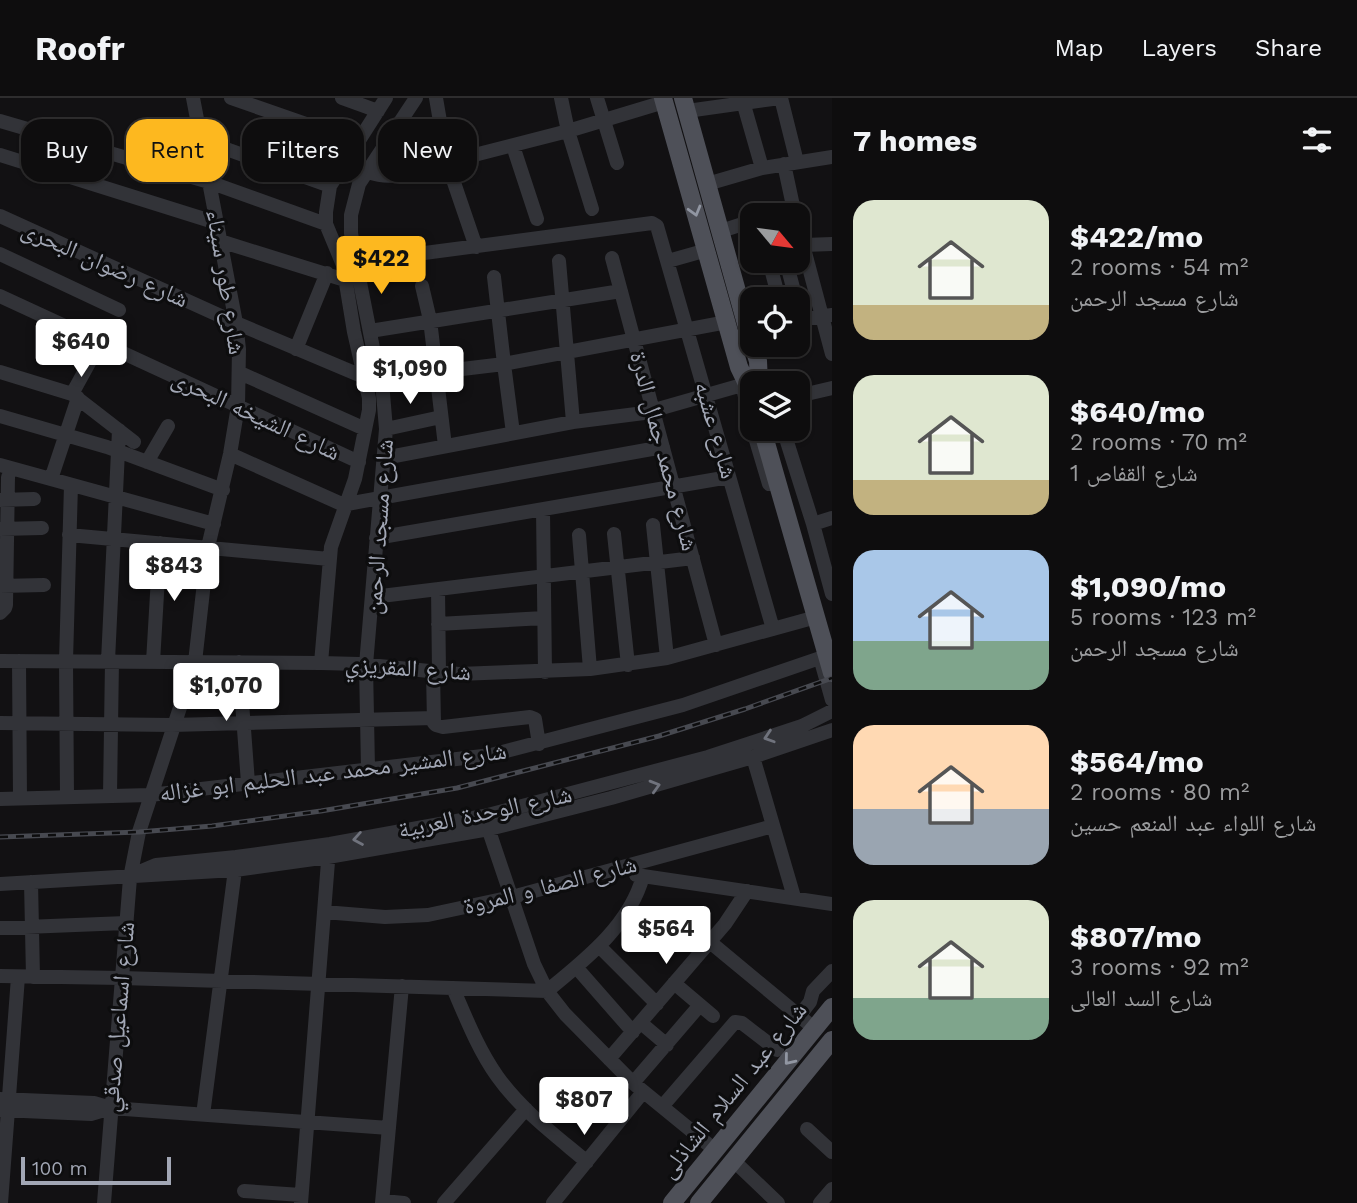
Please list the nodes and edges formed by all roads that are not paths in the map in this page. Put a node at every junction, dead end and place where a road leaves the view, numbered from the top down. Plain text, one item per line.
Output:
1 (193, 98) edge
2 (231, 98) edge
3 (342, 98) edge
4 (416, 98) edge
5 (436, 98) edge
6 (561, 98) edge
7 (597, 98) edge
8 (780, 98) edge
9 (663, 100) edge
10 (743, 100) edge
11 (382, 104) edge
12 (685, 105) edge
13 (197, 119) edge
14 (292, 119) edge
15 (440, 119) edge
16 (604, 120) junction
17 (0, 121) edge
18 (568, 131) junction
19 (364, 132) edge
20 (513, 146) junction
21 (228, 150) edge
22 (0, 155) edge
23 (477, 155) edge
24 (832, 157) edge
25 (126, 158) edge
26 (617, 163) dead end
27 (790, 163) junction
28 (762, 167) junction
29 (365, 173) junction
30 (378, 175) edge
31 (209, 182) joint
32 (332, 182) edge
33 (454, 182) edge
34 (708, 184) junction
35 (330, 186) junction
36 (794, 203) edge
37 (592, 209) dead end
38 (0, 216) edge
39 (537, 219) dead end
40 (217, 223) junction
41 (326, 224) junction
42 (740, 225) edge
43 (721, 231) junction
44 (220, 241) junction
45 (832, 244) edge
46 (810, 245) edge
47 (476, 247) junction
48 (707, 250) junction
49 (0, 254) edge
50 (612, 258) dead end
51 (559, 261) dead end
52 (668, 261) junction
53 (356, 262) junction
54 (810, 264) edge
55 (327, 273) junction
56 (494, 277) dead end
57 (345, 279) junction
58 (422, 286) dead end
59 (621, 291) junction
60 (0, 296) edge
61 (740, 298) edge
62 (563, 300) junction
63 (118, 310) dead end
64 (499, 310) junction
65 (827, 316) edge
66 (430, 320) junction
67 (727, 322) junction
68 (236, 323) junction
69 (687, 330) junction
70 (370, 331) junction
71 (634, 340) junction
72 (100, 343) junction
73 (296, 349) junction
74 (567, 352) junction
75 (832, 354) edge
76 (504, 363) junction
77 (742, 371) edge
78 (0, 372) edge
79 (437, 372) junction
80 (240, 373) junction
81 (364, 377) junction
82 (382, 382) junction
83 (832, 387) edge
84 (740, 390) edge
85 (810, 393) edge
86 (75, 396) junction
87 (706, 396) junction
88 (238, 406) junction
89 (653, 411) junction
90 (0, 416) edge
91 (441, 417) junction
92 (573, 422) junction
93 (168, 426) dead end
94 (365, 429) junction
95 (386, 429) junction
96 (119, 430) junction
97 (513, 433) junction
98 (66, 435) junction
99 (756, 441) edge
100 (765, 441) edge
101 (775, 441) edge
102 (787, 441) edge
103 (134, 442) dead end
104 (445, 446) junction
105 (663, 447) junction
106 (117, 450) junction
107 (230, 454) junction
108 (384, 458) junction
109 (146, 462) junction
110 (359, 462) junction
111 (3, 473) edge
112 (729, 477) junction
113 (48, 478) junction
114 (71, 485) junction
115 (674, 486) junction
116 (223, 490) junction
117 (114, 496) junction
118 (379, 498) junction
119 (34, 499) dead end
120 (4, 500) edge
121 (346, 505) junction
122 (542, 510) junction
123 (832, 518) edge
124 (214, 524) junction
125 (653, 524) dead end
126 (813, 524) junction
127 (42, 528) dead end
128 (4, 529) edge
129 (614, 534) dead end
130 (69, 535) junction
131 (579, 535) dead end
132 (376, 538) junction
133 (113, 539) junction
134 (160, 543) junction
135 (208, 547) junction
136 (9, 554) edge
137 (693, 558) junction
138 (329, 559) junction
139 (657, 562) junction
140 (619, 567) junction
141 (582, 571) junction
142 (543, 576) junction
143 (44, 585) dead end
144 (3, 586) edge
145 (438, 589) junction
146 (832, 594) edge
147 (373, 597) junction
148 (0, 613) edge
149 (544, 618) junction
150 (809, 619) junction
151 (438, 624) junction
152 (773, 629) junction
153 (832, 635) edge
154 (716, 645) junction
155 (667, 658) junction
156 (820, 658) junction
157 (0, 661) edge
158 (19, 661) junction
159 (66, 661) junction
160 (110, 661) junction
161 (153, 662) junction
162 (195, 662) junction
163 (239, 662) junction
164 (321, 663) junction
165 (366, 665) junction
166 (628, 665) junction
167 (590, 668) junction
168 (436, 671) junction
169 (545, 672) junction
170 (832, 673) edge
171 (832, 700) edge
172 (832, 711) edge
173 (434, 718) junction
174 (366, 720) junction
175 (0, 723) edge
176 (19, 723) junction
177 (66, 723) junction
178 (111, 723) junction
179 (243, 723) junction
180 (172, 725) junction
181 (832, 730) edge
182 (539, 744) junction
183 (753, 757) junction
184 (368, 768) junction
185 (248, 783) junction
186 (610, 791) junction
187 (150, 795) junction
188 (67, 796) junction
189 (110, 796) junction
190 (20, 798) junction
191 (0, 799) edge
192 (487, 822) junction
193 (773, 826) junction
194 (139, 832) joint
195 (329, 851) junction
196 (236, 864) junction
197 (607, 871) junction
198 (643, 876) junction
199 (130, 878) junction
200 (31, 882) junction
201 (0, 884) edge
202 (747, 891) junction
203 (512, 897) junction
204 (794, 897) junction
205 (832, 904) edge
206 (324, 912) junction
207 (126, 923) junction
208 (32, 926) junction
209 (0, 928) edge
210 (710, 942) junction
211 (599, 946) junction
212 (576, 967) junction
213 (832, 971) edge
214 (0, 976) edge
215 (25, 977) junction
216 (122, 978) junction
217 (220, 981) junction
218 (674, 983) junction
219 (318, 984) junction
220 (402, 986) junction
221 (453, 988) junction
222 (547, 991) junction
223 (657, 1004) junction
224 (700, 1005) junction
225 (832, 1007) edge
226 (796, 1013) junction
227 (713, 1016) dead end
228 (637, 1027) junction
229 (815, 1029) junction
230 (667, 1045) junction
231 (829, 1049) edge
232 (777, 1050) dead end
233 (609, 1059) junction
234 (638, 1085) junction
235 (666, 1102) junction
236 (4, 1105) edge
237 (111, 1108) junction
238 (526, 1109) junction
239 (203, 1115) junction
240 (307, 1122) junction
241 (389, 1128) junction
242 (807, 1129) dead end
243 (717, 1148) junction
244 (832, 1152) edge
245 (734, 1161) junction
246 (587, 1162) junction
247 (832, 1189) edge
248 (244, 1191) dead end
249 (301, 1199) edge
250 (382, 1202) edge
251 (1, 1203) edge
252 (104, 1203) edge
253 (404, 1203) edge
254 (444, 1203) edge
255 (552, 1203) edge
256 (672, 1203) edge
257 (699, 1203) edge
258 (778, 1203) edge
259 (820, 1203) edge

1 - 13 street, شارع طور سيناء
2 - 14 street
3 - 11 street
4 - 29 street, شارع مسجد الرحمن
5 - 15 street
6 - 18 street
7 - 16 street
8 - 10 street
8 - 27 street
9 - 16 street
9 -> 48 main road
10 - 12 street
10 - 28 street
11 - 19 street, شارع مسجد الرحمن
12 - 34 main road
16 - 18 street
16 - 26 street
17 - 25 street
18 - 20 street
18 - 37 street
20 - 23 street
20 - 39 street
21 - 35 street
22 - 40 street
24 - 27 street
27 - 28 street
27 - 36 street
28 - 34 street
29 - 30 street
29 - 53 street, شارع مسجد الرحمن
31 - 40 street, شارع طور سيناء
31 - 41 street
32 - 35 street, شارع مسجد الرحمن
33 - 47 street
34 - 43 main road
35 - 41 street, شارع مسجد الرحمن
38 - 68 street, شارع رضوان البحرى
40 - 44 street, شارع طور سيناء
41 - 57 street, شارع مسجد الرحمن
42 - 43 street
43 - 61 main road
44 - 55 street
44 - 68 street, شارع طور سيناء
45 - 46 street
47 - 52 street, شارع عشبه
47 - 53 street
48 - 52 street
48 - 67 main road
49 - 63 street
50 - 59 street, شارع محمد جمال الدرة
51 - 62 street
52 - 69 street, شارع عشبه
53 - 70 street, شارع مسجد الرحمن
54 - 65 street
55 - 57 street
55 - 73 street
56 - 64 street
57 - 81 street, شارع مسجد الرحمن
58 - 66 street
59 - 62 street
59 - 71 street, شارع محمد جمال الدرة
60 - 72 street, شارع الشيخه البحرى
62 - 64 street
62 - 74 street
64 - 66 street
64 - 76 street
65 - 75 street
66 - 70 street
66 - 79 street
67 - 69 street
67 - 77 main road
68 - 73 street, شارع رضوان البحرى
68 - 80 street, شارع طور سيناء
69 - 71 street
69 - 87 street, شارع عشبه
70 - 82 street, شارع مسجد الرحمن
71 - 74 street
71 - 89 street, شارع محمد جمال الدرة
72 - 86 street
72 - 88 street, شارع الشيخه البحرى
73 - 81 street, شارع رضوان البحرى
74 - 76 street
74 - 92 street
76 - 79 street
76 - 97 street
78 - 86 street
79 - 82 street
79 - 91 street
80 - 88 street, شارع طور سيناء
80 - 94 street
81 - 94 street, شارع مسجد الرحمن
82 - 95 street, شارع مسجد الرحمن
83 - 85 street
84 - 87 street
86 - 96 street
86 - 98 street
87 - 89 street
87 - 112 street, شارع عشبه
88 - 107 street, شارع طور سيناء
88 - 110 street, شارع الشيخه البحرى
89 - 92 street
89 - 105 street, شارع محمد جمال الدرة
90 - 98 street
91 - 95 street
91 - 104 street
92 - 97 street
93 - 109 street
94 - 110 street, شارع مسجد الرحمن
95 - 108 street, شارع مسجد الرحمن
96 - 103 street
96 - 106 street
97 - 104 street
98 - 106 street
98 - 113 street
99 - 150 street
100 - 170 main road
101 - 153 main road
102 - 126 street
104 - 108 street
105 - 115 street, شارع محمد جمال الدرة
105 - 118 street
106 - 109 street
106 - 117 street
107 - 116 street, شارع طور سيناء
107 - 121 street
108 - 118 street, شارع مسجد الرحمن
109 - 116 street
110 - 121 street, شارع مسجد الرحمن
111 - 113 street
111 - 120 street
112 - 115 street
112 - 152 street, شارع عشبه
113 - 114 street
114 - 117 street
114 - 130 street
115 - 122 street
115 - 137 street, شارع محمد جمال الدرة
116 - 124 street, شارع طور سيناء
117 - 124 street
117 - 133 street
118 - 121 street
118 - 132 street, شارع مسجد الرحمن
119 - 120 street
120 - 128 street
121 - 138 street, شارع مسجد الرحمن
122 - 132 street
122 - 142 street
123 - 126 street
124 - 135 street, شارع طور سيناء
125 - 139 street
126 - 146 street
127 - 128 street
128 - 136 street
129 - 140 street
130 - 133 street
130 - 159 street
131 - 141 street
132 - 147 street, شارع مسجد الرحمن
133 - 134 street
133 - 160 street
134 - 135 street
134 - 161 street
135 - 138 street
135 - 162 street, شارع طور سيناء
136 - 144 street
137 - 139 street
137 - 154 street, شارع محمد جمال الدرة
138 - 164 street, شارع مسجد الرحمن
139 - 140 street
139 - 155 street
140 - 141 street
140 - 166 street
141 - 142 street
141 - 167 street
142 - 145 street
142 - 149 street
143 - 144 street
144 - 148 street
145 - 147 street
145 - 151 street
147 - 165 street, شارع مسجد الرحمن
149 - 151 street
149 - 169 street
150 - 152 street, شارع المقريزي
150 - 156 street
151 - 168 street
152 - 154 street, شارع المقريزي
154 - 155 street, شارع المقريزي
155 - 166 street, شارع المقريزي
156 - 171 street
156 - 182 street, شارع المشير محمد عبد الحليم ابو غزاله
157 - 158 street, شارع المقريزي
158 - 159 street, شارع المقريزي
158 - 176 street
159 - 160 street, شارع المقريزي
159 - 177 street
160 - 161 street, شارع المقريزي
160 - 178 street
161 - 162 street, شارع المقريزي
162 - 163 street, شارع المقريزي
162 - 180 street, شارع طور سيناء
163 - 164 street, شارع المقريزي
163 - 179 street
164 - 165 street, شارع المقريزي
165 - 168 street, شارع المقريزي
165 - 174 street, شارع مسجد الرحمن
166 - 167 street, شارع المقريزي
167 - 169 street, شارع المقريزي
168 - 169 street, شارع المقريزي
168 - 173 street
172 -> 186 street, شارع الوحدة العربية
173 - 174 street
173 - 182 street
174 - 179 street
174 - 184 street, شارع مسجد الرحمن
175 - 176 street
176 - 177 street
176 - 190 street
177 - 178 street
177 - 188 street
178 - 180 street
178 - 189 street
179 - 180 street
179 - 185 street
180 - 187 street, شارع طور سيناء
181 - 183 street, شارع الوحدة العربية
182 - 184 street, شارع المشير محمد عبد الحليم ابو غزاله
186 -> 183 street, شارع الوحدة العربية
183 - 193 street
184 - 185 street, شارع المشير محمد عبد الحليم ابو غزاله
185 - 187 street, شارع المشير محمد عبد الحليم ابو غزاله
186 - 192 street, شارع الوحدة العربية
187 - 189 street, شارع المشير محمد عبد الحليم ابو غزاله
187 - 194 street, شارع طور سيناء
188 - 189 street, شارع المشير محمد عبد الحليم ابو غزاله
188 - 190 street, شارع المشير محمد عبد الحليم ابو غزاله
190 - 191 street, شارع المشير محمد عبد الحليم ابو غزاله
192 - 195 street, شارع الوحدة العربية
192 - 203 street
193 - 197 street, شارع الصفا و المروة
193 - 204 street
194 - 199 street, شارع اسماعيل صدقي
195 - 196 street, شارع الوحدة العربية
195 - 206 street
196 - 199 street, شارع الوحدة العربية
196 - 217 street
197 - 198 street
197 - 203 street, شارع الصفا و المروة
198 - 202 street
198 - 211 street
199 - 200 street, شارع الوحدة العربية
199 - 207 street, شارع اسماعيل صدقي
200 - 201 street, شارع الوحدة العربية
200 - 208 street
202 - 204 street
202 - 210 street
203 - 206 street, شارع الصفا و المروة
203 - 222 street
204 - 205 street
206 - 219 street
207 - 208 street
207 - 216 street, شارع اسماعيل صدقي
208 - 209 street
208 - 215 street
210 - 218 street
210 - 226 street
211 - 212 street
211 - 223 street
212 - 222 street
212 - 228 street
213 - 226 street
214 - 215 street
215 - 216 street
215 - 236 street
216 - 217 street
216 - 237 street, شارع اسماعيل صدقي
217 - 219 street
217 - 239 street
218 - 223 street
218 - 224 street
219 - 220 street
219 - 240 street
220 - 221 street
220 - 241 street
221 - 222 street
221 - 238 street
222 - 233 street
223 - 228 street
224 - 227 street
224 - 230 street
225 - 229 main road, شارع عبد السلام الشاذلى
226 - 229 street
228 - 230 street
228 - 233 street
229 -> 243 main road, شارع عبد السلام الشاذلى
230 - 234 street
231 - 245 main road, شارع عبد السلام الشاذلى
232 - 235 street
233 - 234 street
234 - 235 street
234 - 243 street
234 - 246 street
235 - 243 street
236 - 237 street
236 - 251 street
237 - 239 street
237 - 252 street, شارع اسماعيل صدقي
238 - 246 street
238 - 254 street
239 - 240 street
240 - 241 street
240 - 249 street
241 - 250 street
242 - 244 street
243 - 256 main road, شارع عبد السلام الشاذلى
245 - 257 main road, شارع عبد السلام الشاذلى
245 - 258 street
246 - 255 street
247 - 259 street
248 - 249 street
250 - 253 street

